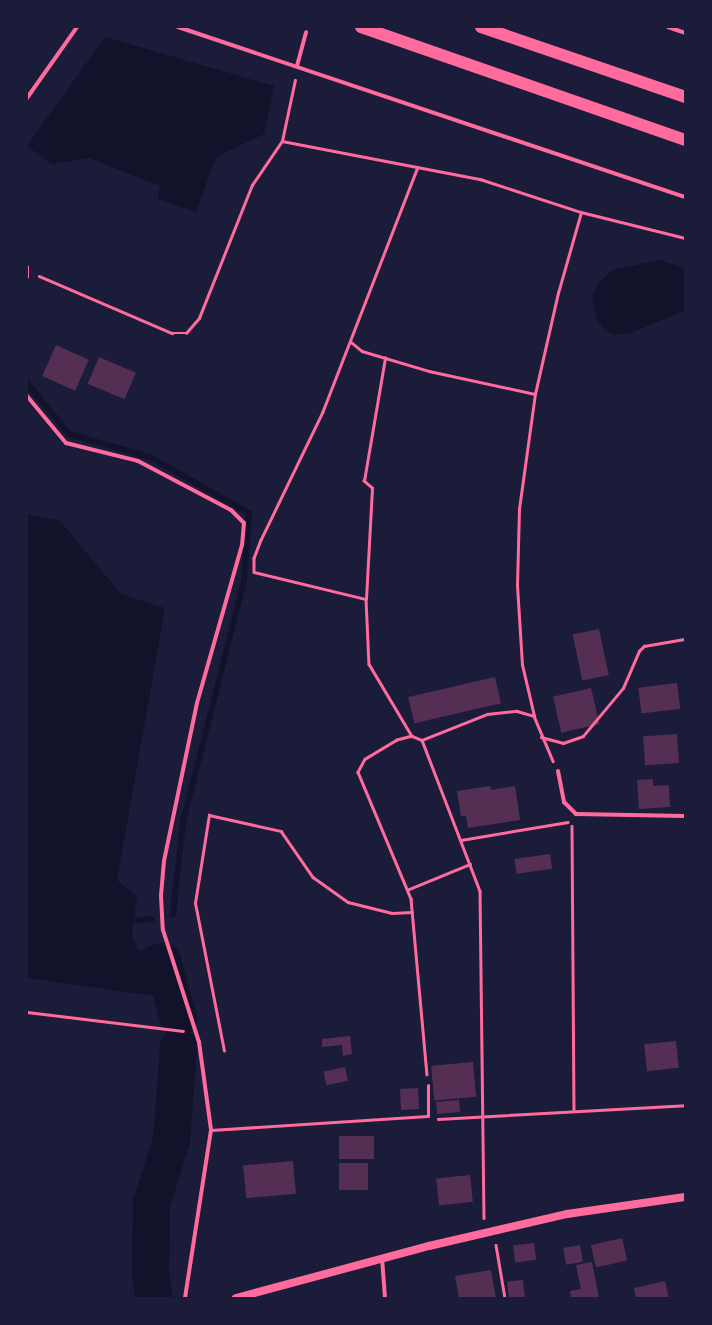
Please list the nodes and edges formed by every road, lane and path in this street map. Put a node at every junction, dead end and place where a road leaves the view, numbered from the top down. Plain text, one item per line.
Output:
1 (78, 27) edge
2 (178, 27) edge
3 (361, 27) edge
4 (481, 27) edge
5 (668, 27) edge
6 (306, 32) dead end
7 (685, 33) edge
8 (297, 66) junction
9 (685, 97) edge
10 (27, 98) edge
11 (685, 140) edge
12 (282, 141) junction
13 (418, 167) junction
14 (685, 197) edge
15 (581, 212) junction
16 (685, 238) edge
17 (27, 267) edge
18 (27, 276) edge
19 (351, 342) junction
20 (385, 358) junction
21 (535, 394) junction
22 (27, 396) edge
23 (366, 599) junction
24 (685, 639) edge
25 (534, 716) junction
26 (412, 736) junction
27 (542, 737) junction
28 (422, 740) junction
29 (558, 771) joint
30 (685, 816) edge
31 (461, 840) junction
32 (470, 864) junction
33 (407, 890) junction
34 (412, 912) junction
35 (27, 1012) edge
36 (195, 1030) junction
37 (224, 1051) dead end
38 (428, 1085) joint
39 (685, 1105) edge
40 (574, 1111) junction
41 (428, 1116) junction
42 (481, 1116) junction
43 (211, 1130) junction
44 (685, 1197) edge
45 (490, 1232) junction
46 (382, 1258) junction
47 (185, 1298) edge
48 (236, 1298) edge
49 (385, 1298) edge
50 (505, 1298) edge

1 - 10 street
2 - 8 street
3 - 11 highway
4 - 9 highway
5 - 7 street
6 - 8 street
8 - 12 path
8 - 14 street
12 - 13 path
12 - 18 path
13 - 15 path
13 - 19 path
15 - 16 path
15 - 21 path
17 - 18 street
19 - 20 path
19 - 23 path
20 - 21 path
20 - 23 path
21 - 25 path
22 - 36 street
23 - 26 path
24 - 27 path
25 - 27 path
25 - 28 path
26 - 28 path
26 - 33 path
27 - 29 path
28 - 31 path
29 - 30 street
31 - 32 path
31 - 40 path
32 - 33 path
32 - 42 path
33 - 34 path
34 - 37 path
34 - 38 path
35 - 36 path
36 - 43 street
38 - 41 lane
39 - 40 path
40 - 42 path
41 - 42 path
41 - 43 lane
42 - 45 path
43 - 47 street
44 - 45 main road
45 - 46 main road
45 - 50 path
46 - 48 main road
46 - 49 street

